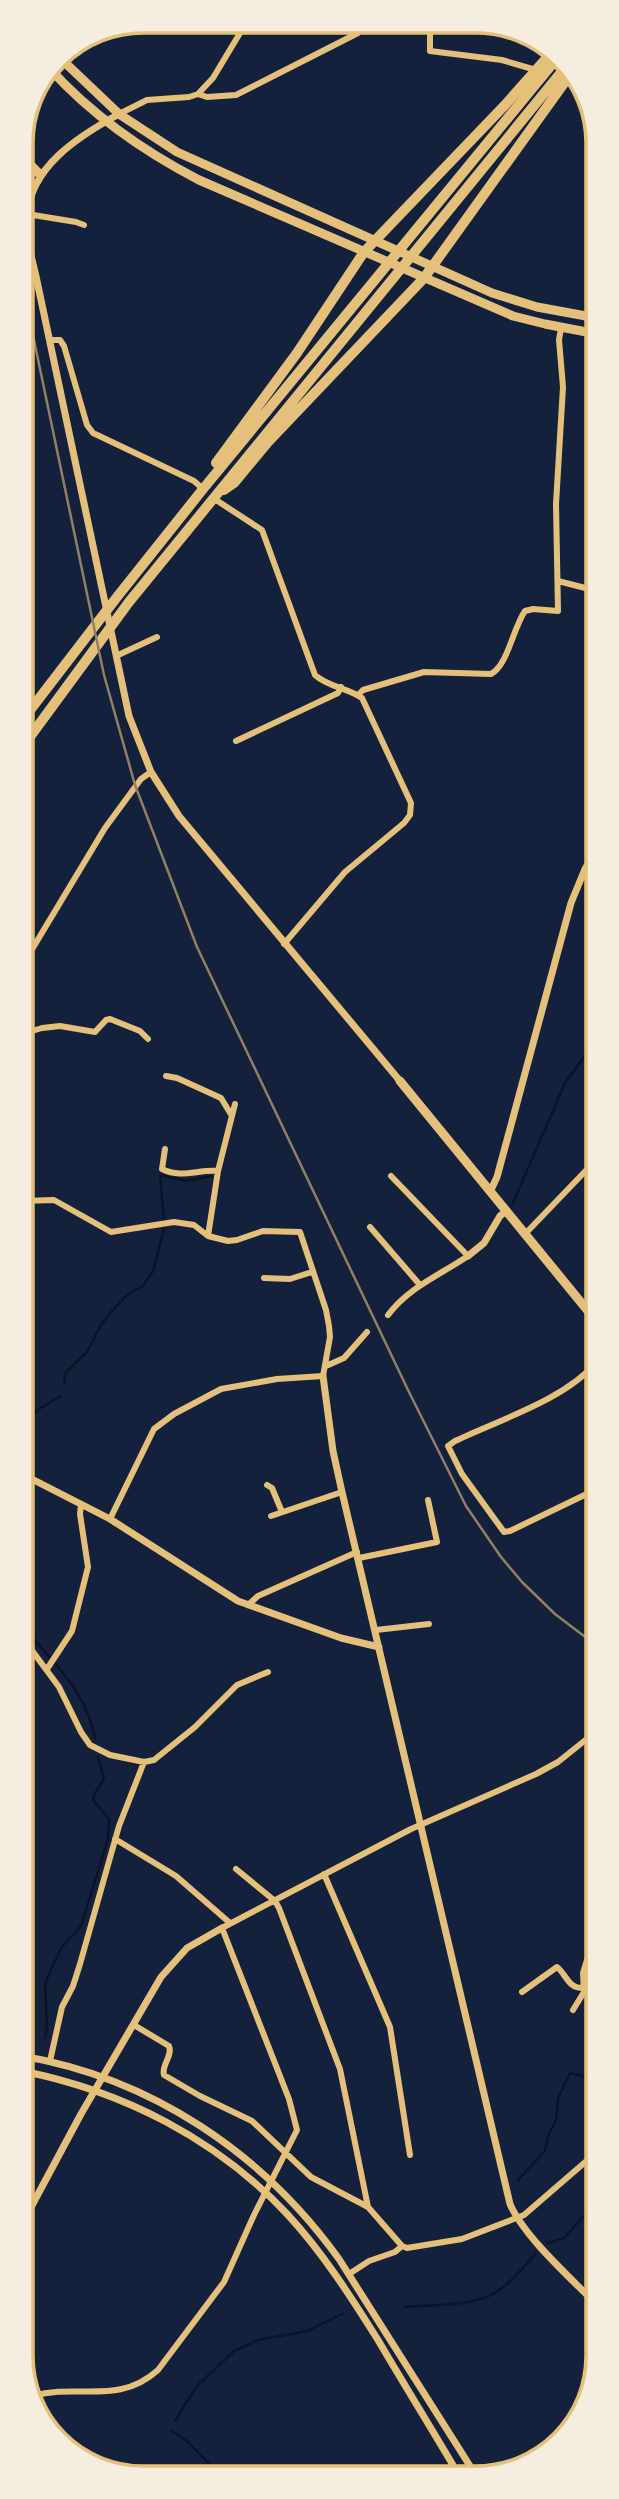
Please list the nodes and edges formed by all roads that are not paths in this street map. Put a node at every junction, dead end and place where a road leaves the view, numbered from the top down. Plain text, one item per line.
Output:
1 (240, 33) edge
2 (358, 33) dead end
3 (430, 33) edge
4 (546, 59) edge
5 (67, 65) edge
6 (552, 65) edge
7 (536, 70) junction
8 (560, 74) edge
9 (57, 75) edge
10 (566, 81) edge
11 (198, 94) junction
12 (119, 114) junction
13 (105, 122) junction
14 (33, 166) edge
15 (33, 172) edge
16 (41, 174) junction
17 (33, 189) edge
18 (33, 215) edge
19 (84, 226) dead end
20 (374, 242) junction
21 (364, 252) junction
22 (33, 260) edge
23 (432, 268) junction
24 (424, 278) junction
25 (586, 316) edge
26 (561, 328) junction
27 (586, 332) edge
28 (50, 340) junction
29 (203, 489) junction
30 (213, 498) junction
31 (558, 580) junction
32 (586, 588) edge
33 (156, 637) dead end
34 (116, 656) junction
35 (341, 688) junction
36 (358, 695) junction
37 (33, 708) edge
38 (33, 732) edge
39 (236, 741) dead end
40 (151, 772) junction
41 (586, 867) edge
42 (284, 944) junction
43 (33, 948) edge
44 (33, 1031) edge
45 (148, 1039) dead end
46 (166, 1076) dead end
47 (400, 1081) joint
48 (235, 1104) dead end
49 (232, 1116) junction
50 (165, 1149) dead end
51 (218, 1171) junction
52 (586, 1171) edge
53 (391, 1176) dead end
54 (490, 1192) junction
55 (33, 1201) edge
56 (506, 1212) junction
57 (370, 1227) dead end
58 (525, 1234) junction
59 (208, 1236) junction
60 (468, 1256) junction
61 (312, 1272) junction
62 (264, 1278) dead end
63 (420, 1285) junction
64 (586, 1309) edge
65 (388, 1315) dead end
66 (367, 1332) dead end
67 (326, 1366) junction
68 (586, 1374) edge
69 (323, 1376) junction
70 (33, 1480) edge
71 (267, 1485) dead end
72 (342, 1492) junction
73 (586, 1494) edge
74 (428, 1500) dead end
75 (81, 1504) junction
76 (282, 1512) junction
77 (271, 1516) dead end
78 (110, 1520) junction
79 (358, 1555) junction
80 (248, 1605) junction
81 (429, 1624) dead end
82 (376, 1630) junction
83 (379, 1647) junction
84 (33, 1649) edge
85 (49, 1666) junction
86 (268, 1672) dead end
87 (586, 1738) edge
88 (144, 1762) junction
89 (421, 1825) junction
90 (116, 1839) junction
91 (236, 1868) dead end
92 (324, 1874) junction
93 (275, 1901) junction
94 (230, 1923) junction
95 (222, 1928) junction
96 (586, 1967) edge
97 (584, 1988) junction
98 (522, 1992) dead end
99 (573, 2010) dead end
100 (134, 2025) junction
101 (33, 2058) edge
102 (50, 2061) junction
103 (35, 2073) edge
104 (103, 2077) junction
105 (95, 2090) junction
106 (286, 2154) junction
107 (410, 2155) dead end
108 (586, 2162) edge
109 (33, 2198) edge
110 (368, 2207) junction
111 (517, 2218) junction
112 (402, 2246) junction
113 (349, 2273) junction
114 (586, 2293) edge
115 (41, 2394) edge
116 (453, 2466) edge
117 (470, 2466) edge

1 - 11 street
2 - 11 street
3 - 7 street
4 - 7 highway
5 - 12 main road
6 - 29 highway
7 - 20 highway
8 - 30 highway
9 - 13 main road
10 - 23 highway
11 - 12 street
12 - 13 street
12 - 20 main road
13 - 16 street
13 - 21 main road
14 - 16 street
15 - 16 street
16 - 17 street
18 - 19 street
20 - 21 highway
20 - 23 main road
21 - 24 main road
21 - 29 highway
22 - 28 street
23 - 24 highway
23 - 25 main road
24 - 26 main road
24 - 30 highway
26 - 27 main road
26 - 31 street
28 - 29 street
28 - 34 street
29 - 37 highway
30 - 35 street
30 - 38 highway
31 - 32 street
31 - 36 street
33 - 34 street
34 - 40 street
35 - 36 street
35 - 39 street
36 - 42 street
40 - 42 street
40 - 43 street
41 - 54 street
42 - 47 street
44 - 45 street
46 - 49 street
47 - 54 main road
48 - 49 street
49 - 51 street
50 - 51 street
51 - 59 street
52 - 58 street
53 - 60 street
54 - 56 main road
55 - 59 street
56 - 58 main road
56 - 60 street
57 - 63 street
58 - 64 main road
59 - 61 street
60 - 63 street
61 - 62 street
61 - 67 street
63 - 65 street
66 - 67 street
67 - 69 street
68 - 73 street
69 - 72 street
69 - 78 street
70 - 75 street
71 - 76 street
72 - 76 street
72 - 79 street
74 - 79 street
75 - 78 street
75 - 85 street
76 - 77 street
78 - 80 street
79 - 80 street
79 - 82 street
80 - 83 street
81 - 82 street
82 - 83 street
83 - 89 street
84 - 85 street
85 - 88 street
86 - 88 street
87 - 89 street
88 - 90 street
89 - 92 street
89 - 111 street
90 - 94 street
90 - 102 street
91 - 93 street
92 - 93 street
92 - 107 street
93 - 94 street
93 - 110 street
94 - 95 street
95 - 100 street
95 - 106 street
96 - 97 street
97 - 98 street
97 - 99 street
100 - 104 street
100 - 106 street
101 - 102 street
102 - 104 street
103 - 105 street
104 - 105 street
104 - 113 street
105 - 109 street
105 - 116 street
106 - 110 street
106 - 115 street
108 - 111 street
110 - 112 street
111 - 112 street
111 - 114 street
112 - 113 street
113 - 117 street

